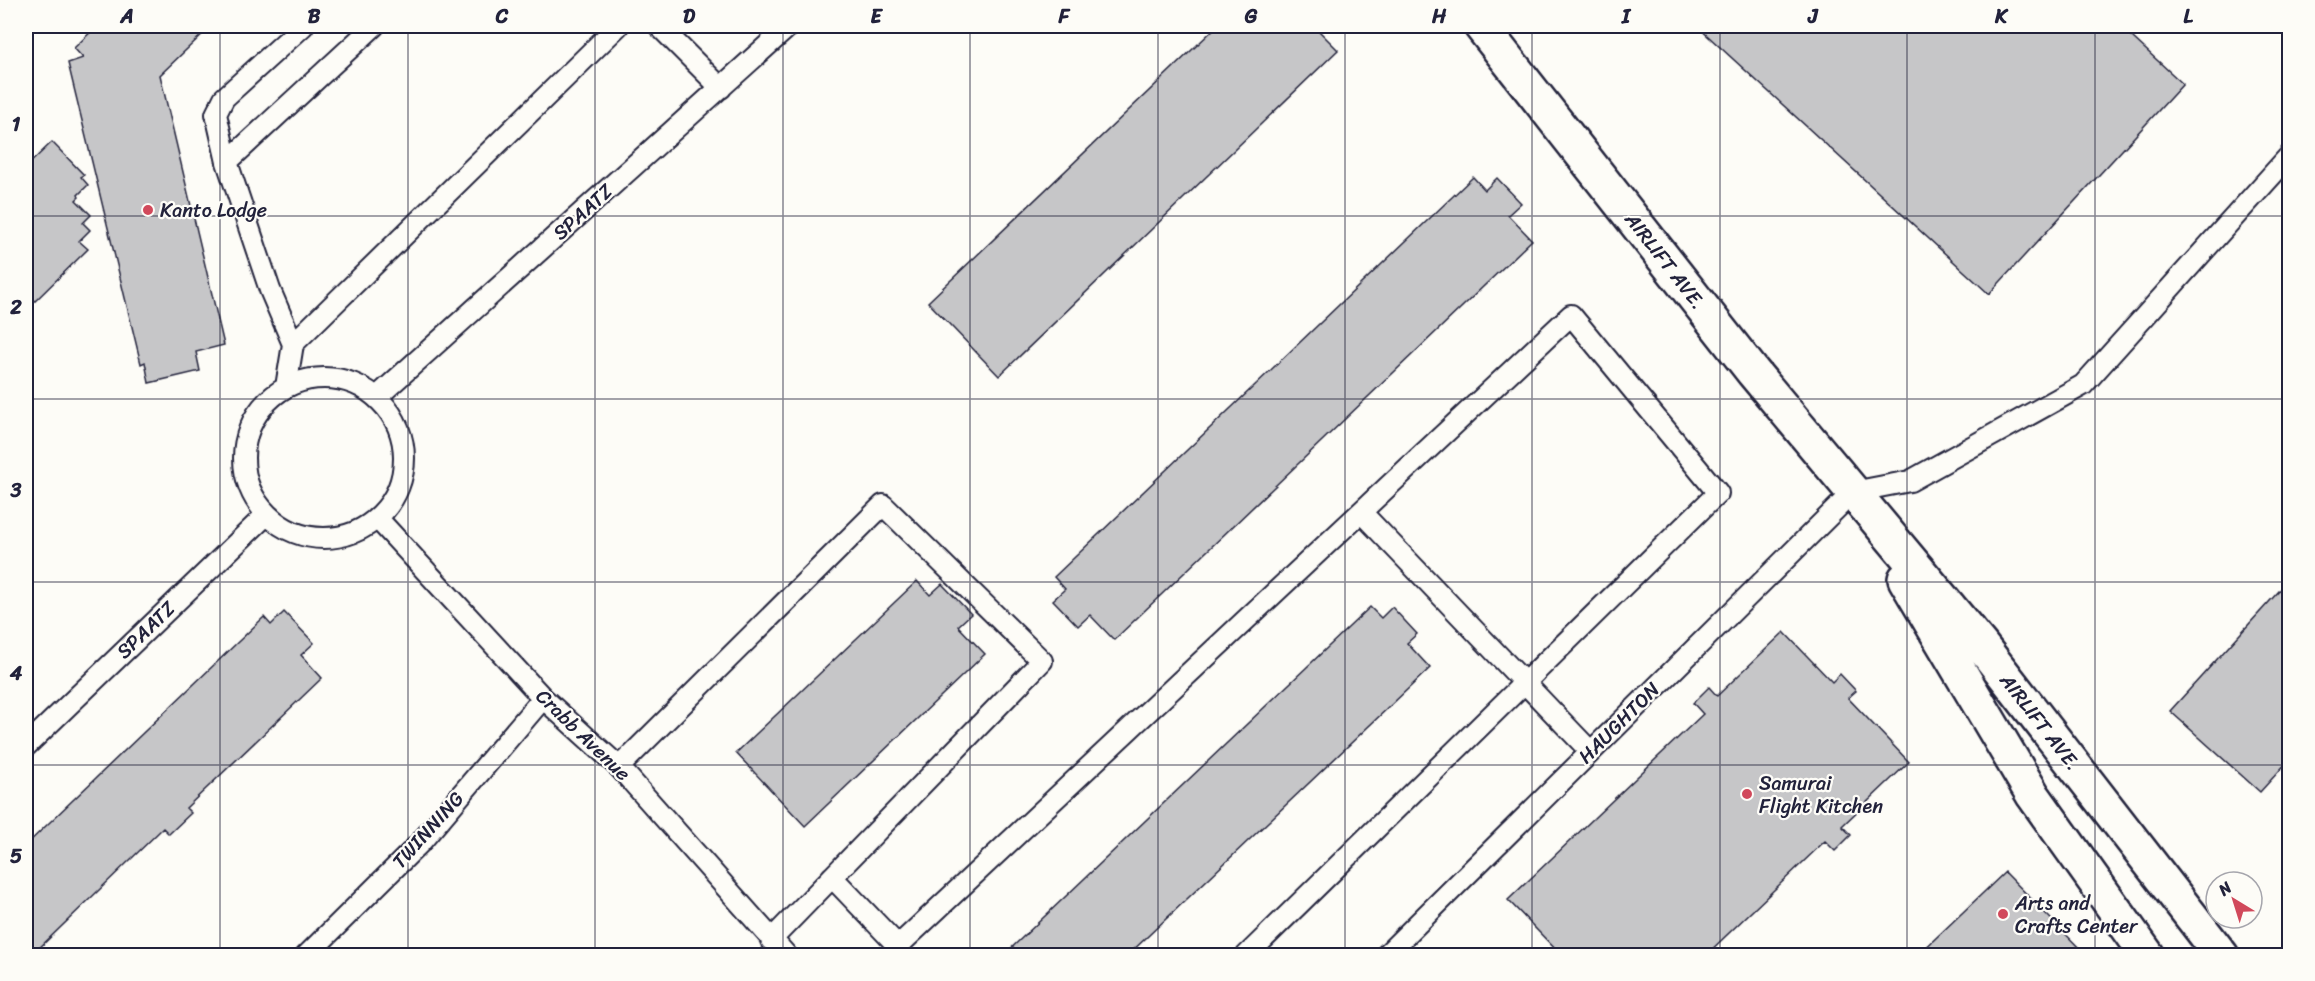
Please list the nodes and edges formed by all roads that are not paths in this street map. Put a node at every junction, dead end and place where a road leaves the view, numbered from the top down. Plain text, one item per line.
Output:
1 (303, 26) edge
2 (374, 26) edge
3 (618, 26) edge
4 (660, 26) edge
5 (789, 26) edge
6 (1481, 26) edge
7 (721, 88) junction
8 (2289, 155) edge
9 (227, 162) junction
10 (293, 344) junction
11 (286, 387) junction
12 (377, 397) junction
13 (1853, 492) junction
14 (1361, 512) junction
15 (266, 515) junction
16 (377, 518) junction
17 (1525, 682) junction
18 (543, 698) junction
19 (26, 746) edge
20 (1590, 751) junction
21 (619, 767) junction
22 (832, 877) junction
23 (771, 940) junction
24 (2216, 953) edge
25 (306, 956) edge
26 (787, 956) edge
27 (1246, 956) edge
28 (1385, 956) edge
29 (2148, 956) edge

1 - 9 lane
2 - 9 lane
3 - 10 lane
4 - 7 lane
5 - 7 lane, SPAATZ
6 - 13 street, AIRLIFT AVE.
7 - 12 lane, SPAATZ
8 - 13 lane
9 - 10 lane
10 - 11 lane
11 - 12 lane
11 - 15 lane
12 - 16 lane
13 - 20 lane, HAUGHTON
13 - 24 street, AIRLIFT AVE.
13 - 29 street, AIRLIFT AVE.
14 - 17 lane
14 - 17 lane
14 - 22 lane
15 - 16 lane
15 - 19 lane, SPAATZ
16 - 18 lane, Crabb Avenue
17 - 20 lane
17 - 27 lane
18 - 21 lane, Crabb Avenue
18 - 25 lane, TWINNING
20 - 28 lane, HAUGHTON
21 - 22 lane
21 - 23 lane, Crabb Avenue
22 - 23 lane
23 - 26 lane, Crabb Avenue

